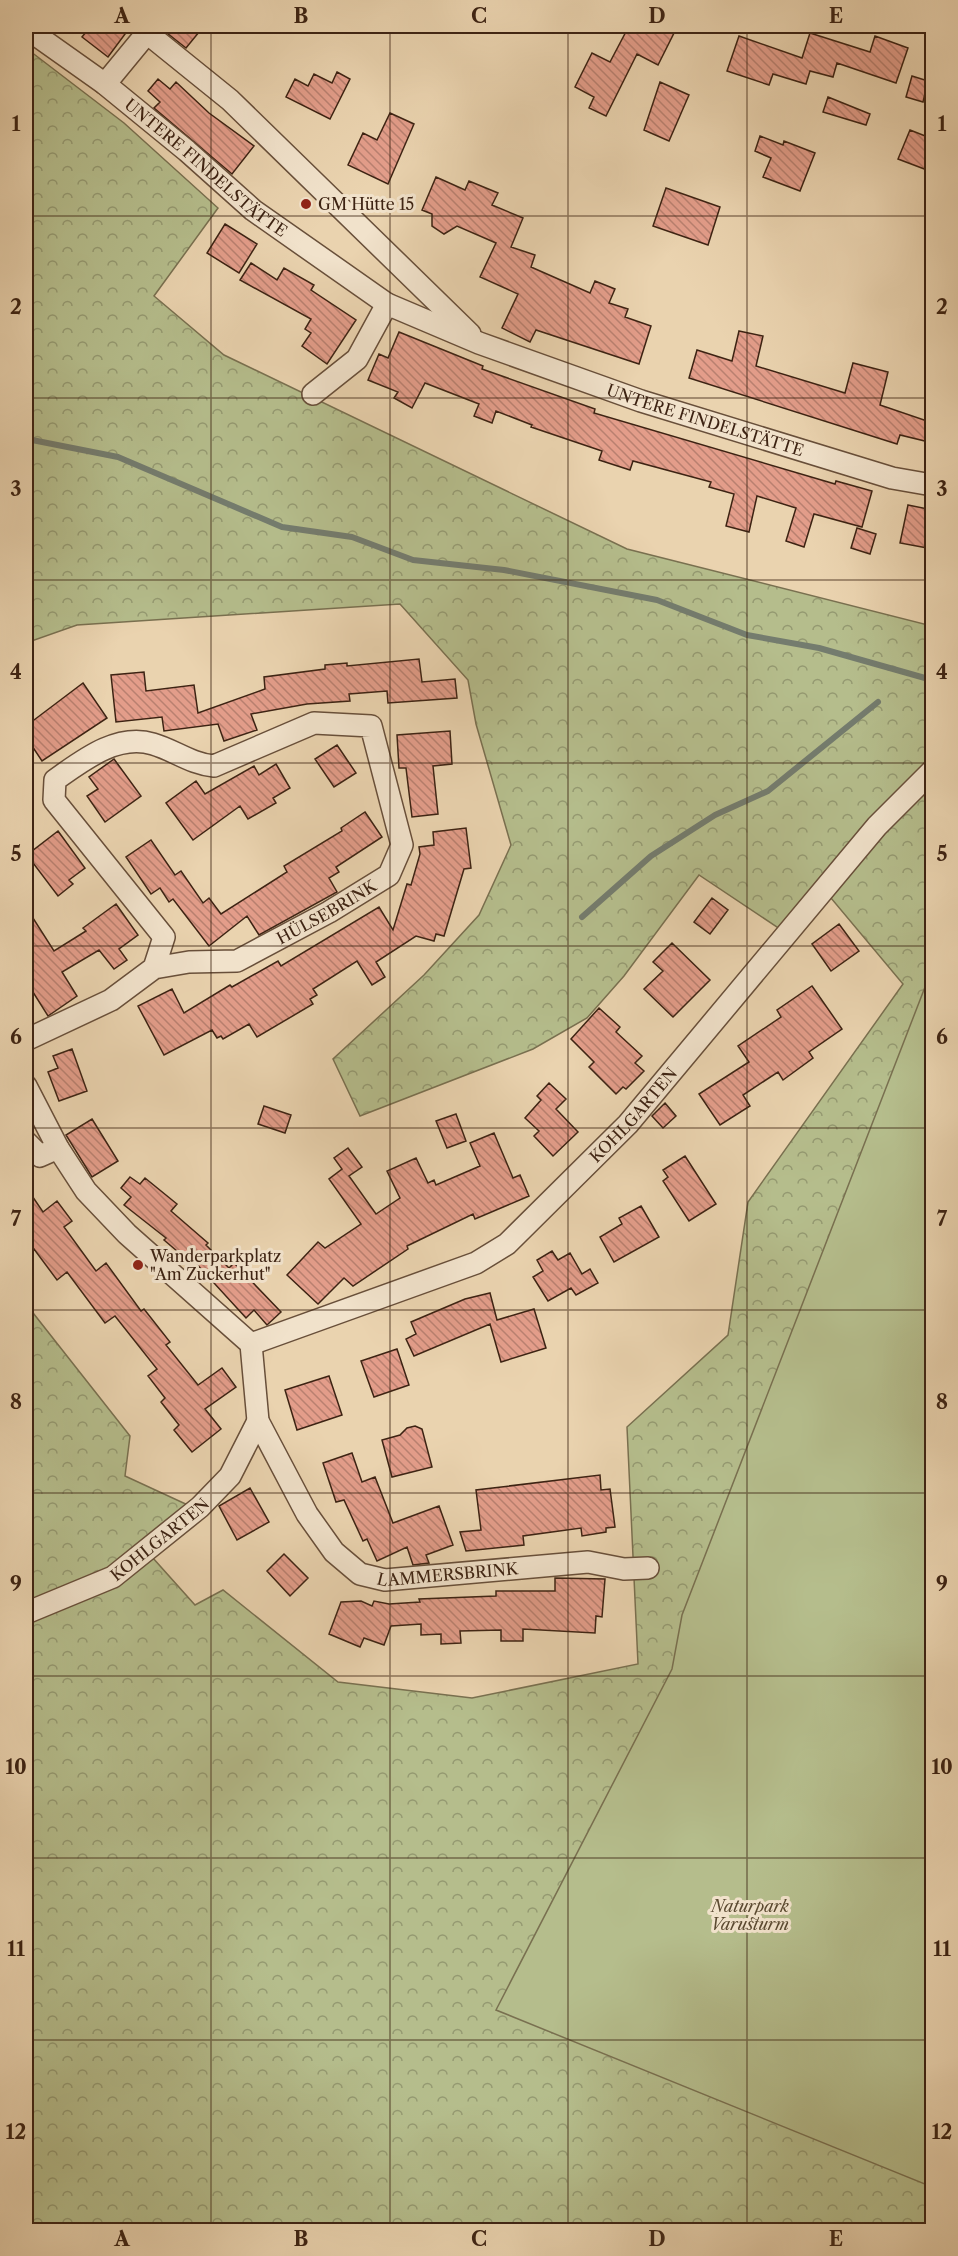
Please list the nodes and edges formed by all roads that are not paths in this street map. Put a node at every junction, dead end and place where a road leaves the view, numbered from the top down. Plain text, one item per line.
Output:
1 (26, 28) edge
2 (146, 29) edge
3 (105, 84) junction
4 (387, 304) junction
5 (479, 343) junction
6 (313, 394) dead end
7 (933, 485) edge
8 (933, 771) edge
9 (154, 968) junction
10 (26, 1040) edge
11 (26, 1086) edge
12 (26, 1142) edge
13 (58, 1148) junction
14 (251, 1344) junction
15 (258, 1421) junction
16 (648, 1568) dead end
17 (26, 1613) edge

1 - 3 street, UNTERE FINDELSTÄTTE
2 - 3 street
2 - 5 street, UNTERE FINDELSTÄTTE
3 - 4 street, UNTERE FINDELSTÄTTE
4 - 5 street, UNTERE FINDELSTÄTTE
4 - 6 street
5 - 7 street, UNTERE FINDELSTÄTTE
8 - 14 street, KOHLGARTEN
9 - 9 street, HÜLSEBRINK
9 - 10 street, HÜLSEBRINK
11 - 13 street
12 - 13 street
13 - 14 street
14 - 15 street
15 - 16 street, LAMMERSBRINK
15 - 17 street, KOHLGARTEN

